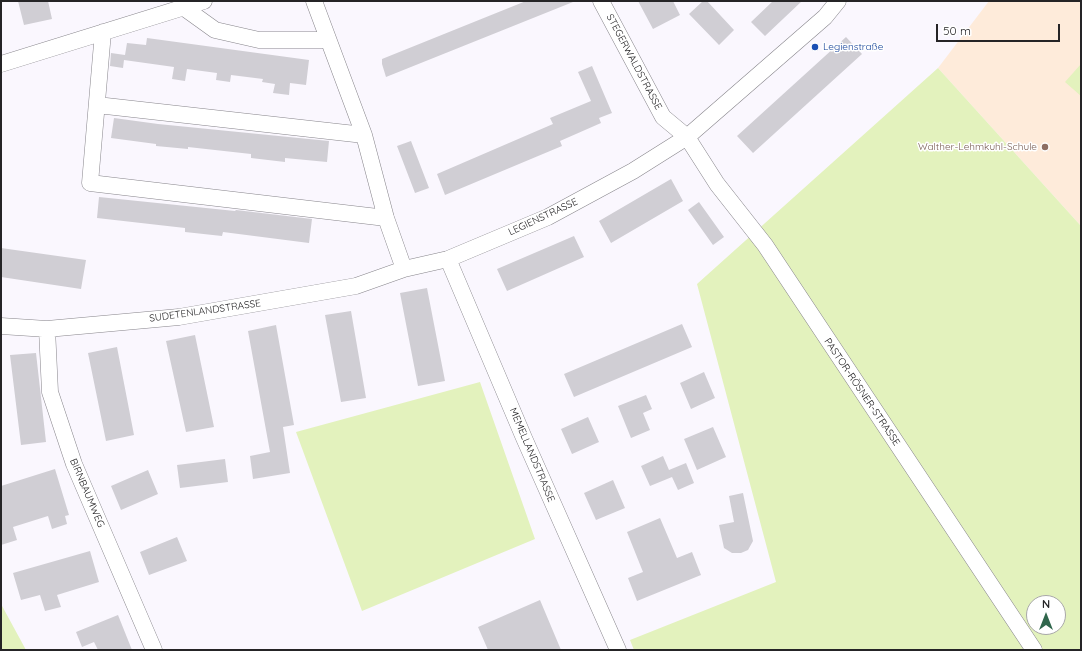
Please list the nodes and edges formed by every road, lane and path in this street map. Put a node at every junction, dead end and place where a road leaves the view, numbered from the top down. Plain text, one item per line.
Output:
1 (204, 1) edge
2 (314, 1) edge
3 (601, 1) edge
4 (838, 1) edge
5 (183, 7) junction
6 (103, 32) junction
7 (328, 40) junction
8 (1, 64) edge
9 (97, 105) junction
10 (364, 135) junction
11 (687, 137) junction
12 (386, 218) junction
13 (448, 259) junction
14 (404, 269) junction
15 (1, 326) edge
16 (47, 329) junction
17 (154, 650) edge
18 (618, 650) edge
19 (1034, 650) edge

1 - 5 street
2 - 7 street
3 - 11 street, STEGERWALDSTRASSE
4 - 11 street, LEGIENSTRASSE
5 - 6 street
5 - 7 street
6 - 8 street
6 - 9 street
7 - 10 street
9 - 10 street
9 - 12 street
10 - 12 street
11 - 13 street, LEGIENSTRASSE
11 - 19 street, PASTOR-RÖSNER-STRASSE
12 - 14 street
13 - 14 street, SUDETENLANDSTRASSE
13 - 18 street, MEMELLANDSTRASSE
14 - 16 street, SUDETENLANDSTRASSE
15 - 16 street, SUDETENLANDSTRASSE
16 - 17 street, BIRNBAUMWEG

